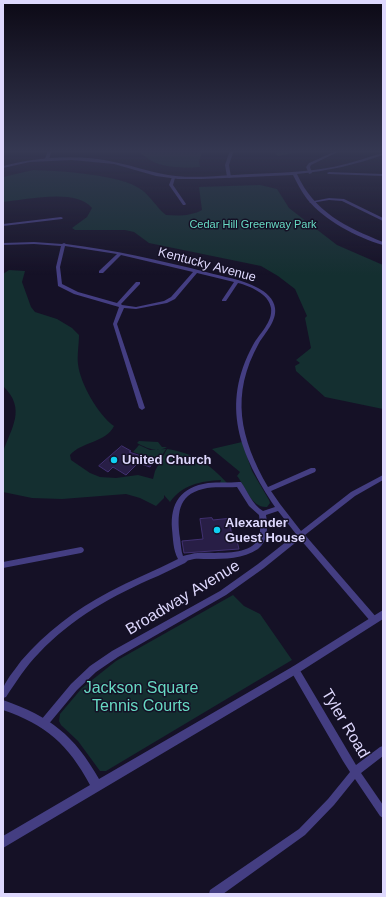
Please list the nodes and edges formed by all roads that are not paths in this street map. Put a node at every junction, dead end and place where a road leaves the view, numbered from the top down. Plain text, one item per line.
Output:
1 (176, 192) edge
2 (303, 192) edge
3 (311, 202) junction
4 (184, 204) dead end
5 (61, 218) dead end
6 (383, 220) edge
7 (3, 225) edge
8 (3, 244) edge
9 (64, 244) junction
10 (383, 244) edge
11 (120, 254) junction
12 (101, 272) dead end
13 (195, 272) junction
14 (237, 282) junction
15 (138, 284) dead end
16 (224, 300) dead end
17 (120, 305) junction
18 (142, 408) dead end
19 (313, 470) dead end
20 (383, 477) edge
21 (267, 490) junction
22 (279, 508) junction
23 (262, 514) junction
24 (301, 535) junction
25 (81, 550) dead end
26 (182, 561) junction
27 (3, 565) edge
28 (383, 614) edge
29 (374, 620) junction
30 (295, 670) junction
31 (3, 694) edge
32 (3, 705) edge
33 (44, 722) junction
34 (383, 750) edge
35 (356, 770) junction
36 (97, 786) junction
37 (383, 813) edge
38 (3, 842) edge
39 (214, 894) edge

1 - 4 street
2 - 3 street
3 - 6 street
3 - 10 street
5 - 7 street
8 - 9 street, Kentucky Avenue
9 - 11 street, Kentucky Avenue
9 - 17 street
11 - 12 street
11 - 13 street, Kentucky Avenue
13 - 14 street, Kentucky Avenue
13 - 17 street
14 - 16 street
14 - 21 street, Kentucky Avenue
15 - 17 street
17 - 18 street
19 - 21 street
20 - 24 street, Broadway Avenue
21 - 22 street, Kentucky Avenue
22 - 23 street
22 - 24 street, Kentucky Avenue
23 - 26 street
23 - 26 street
24 - 29 street, Kentucky Avenue
24 - 33 street, Broadway Avenue
25 - 27 street
26 - 31 street
28 - 29 street
29 - 30 street
30 - 35 street, Tyler Road
30 - 36 street
32 - 33 street
33 - 36 street
34 - 35 street
35 - 37 street, Tyler Road
35 - 39 street
36 - 38 street

